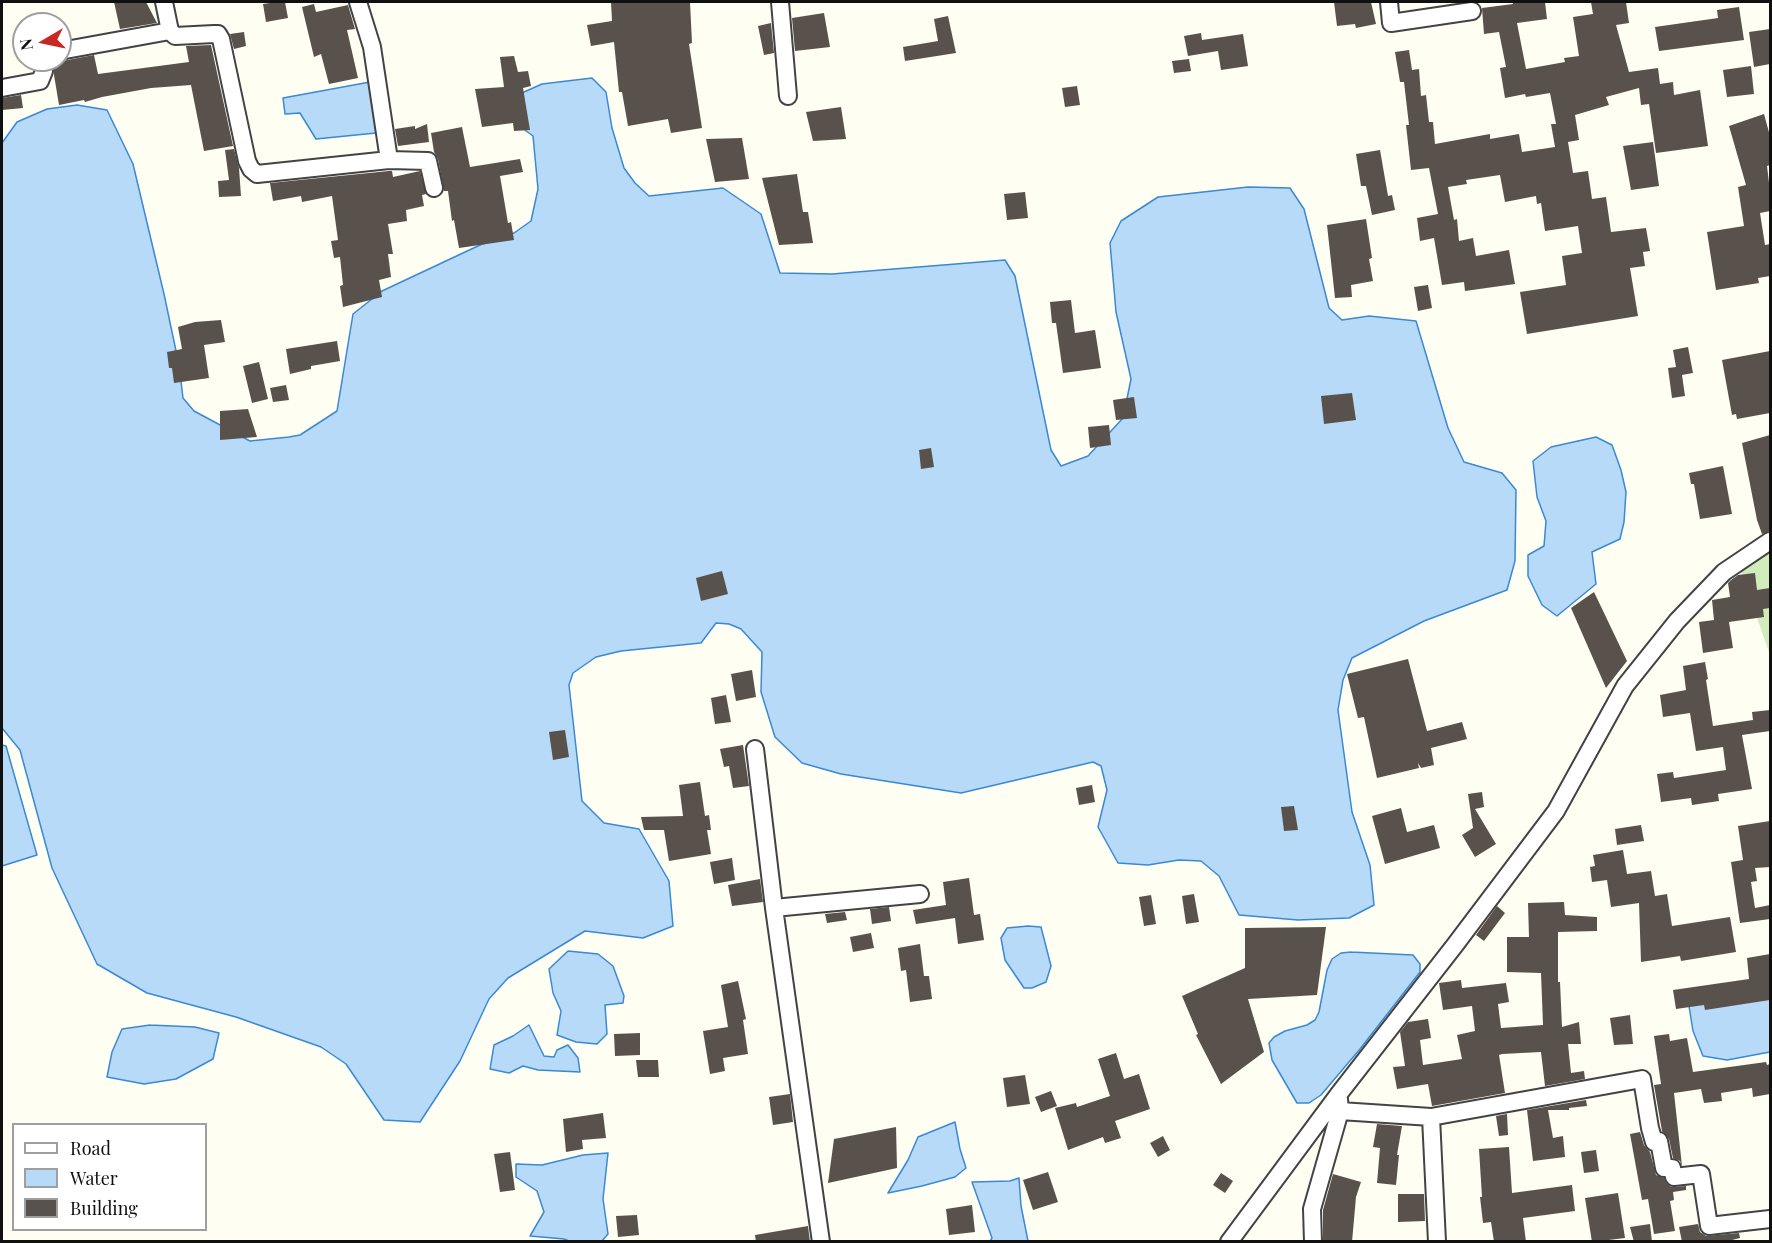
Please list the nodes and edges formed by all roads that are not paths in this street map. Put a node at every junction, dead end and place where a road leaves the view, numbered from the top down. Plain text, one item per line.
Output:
1 (165, 2) edge
2 (358, 2) edge
3 (780, 2) edge
4 (1389, 2) edge
5 (1472, 11) dead end
6 (170, 31) junction
7 (72, 49) edge
8 (44, 72) edge
9 (2, 88) edge
10 (788, 96) dead end
11 (389, 160) junction
12 (434, 188) dead end
13 (1770, 541) edge
14 (755, 749) dead end
15 (920, 894) dead end
16 (774, 908) junction
17 (1339, 1103) junction
18 (1431, 1117) junction
19 (1770, 1219) edge
20 (821, 1242) edge
21 (1229, 1242) edge
22 (1313, 1242) edge
23 (1437, 1242) edge

1 - 6 street
2 - 11 street
3 - 10 street
4 - 5 street
6 - 7 street
6 - 11 street
8 - 9 street
11 - 12 street
13 - 17 street
14 - 16 street
15 - 16 street
16 - 20 street
17 - 18 street
17 - 21 street
17 - 22 street
18 - 19 street
18 - 23 street

